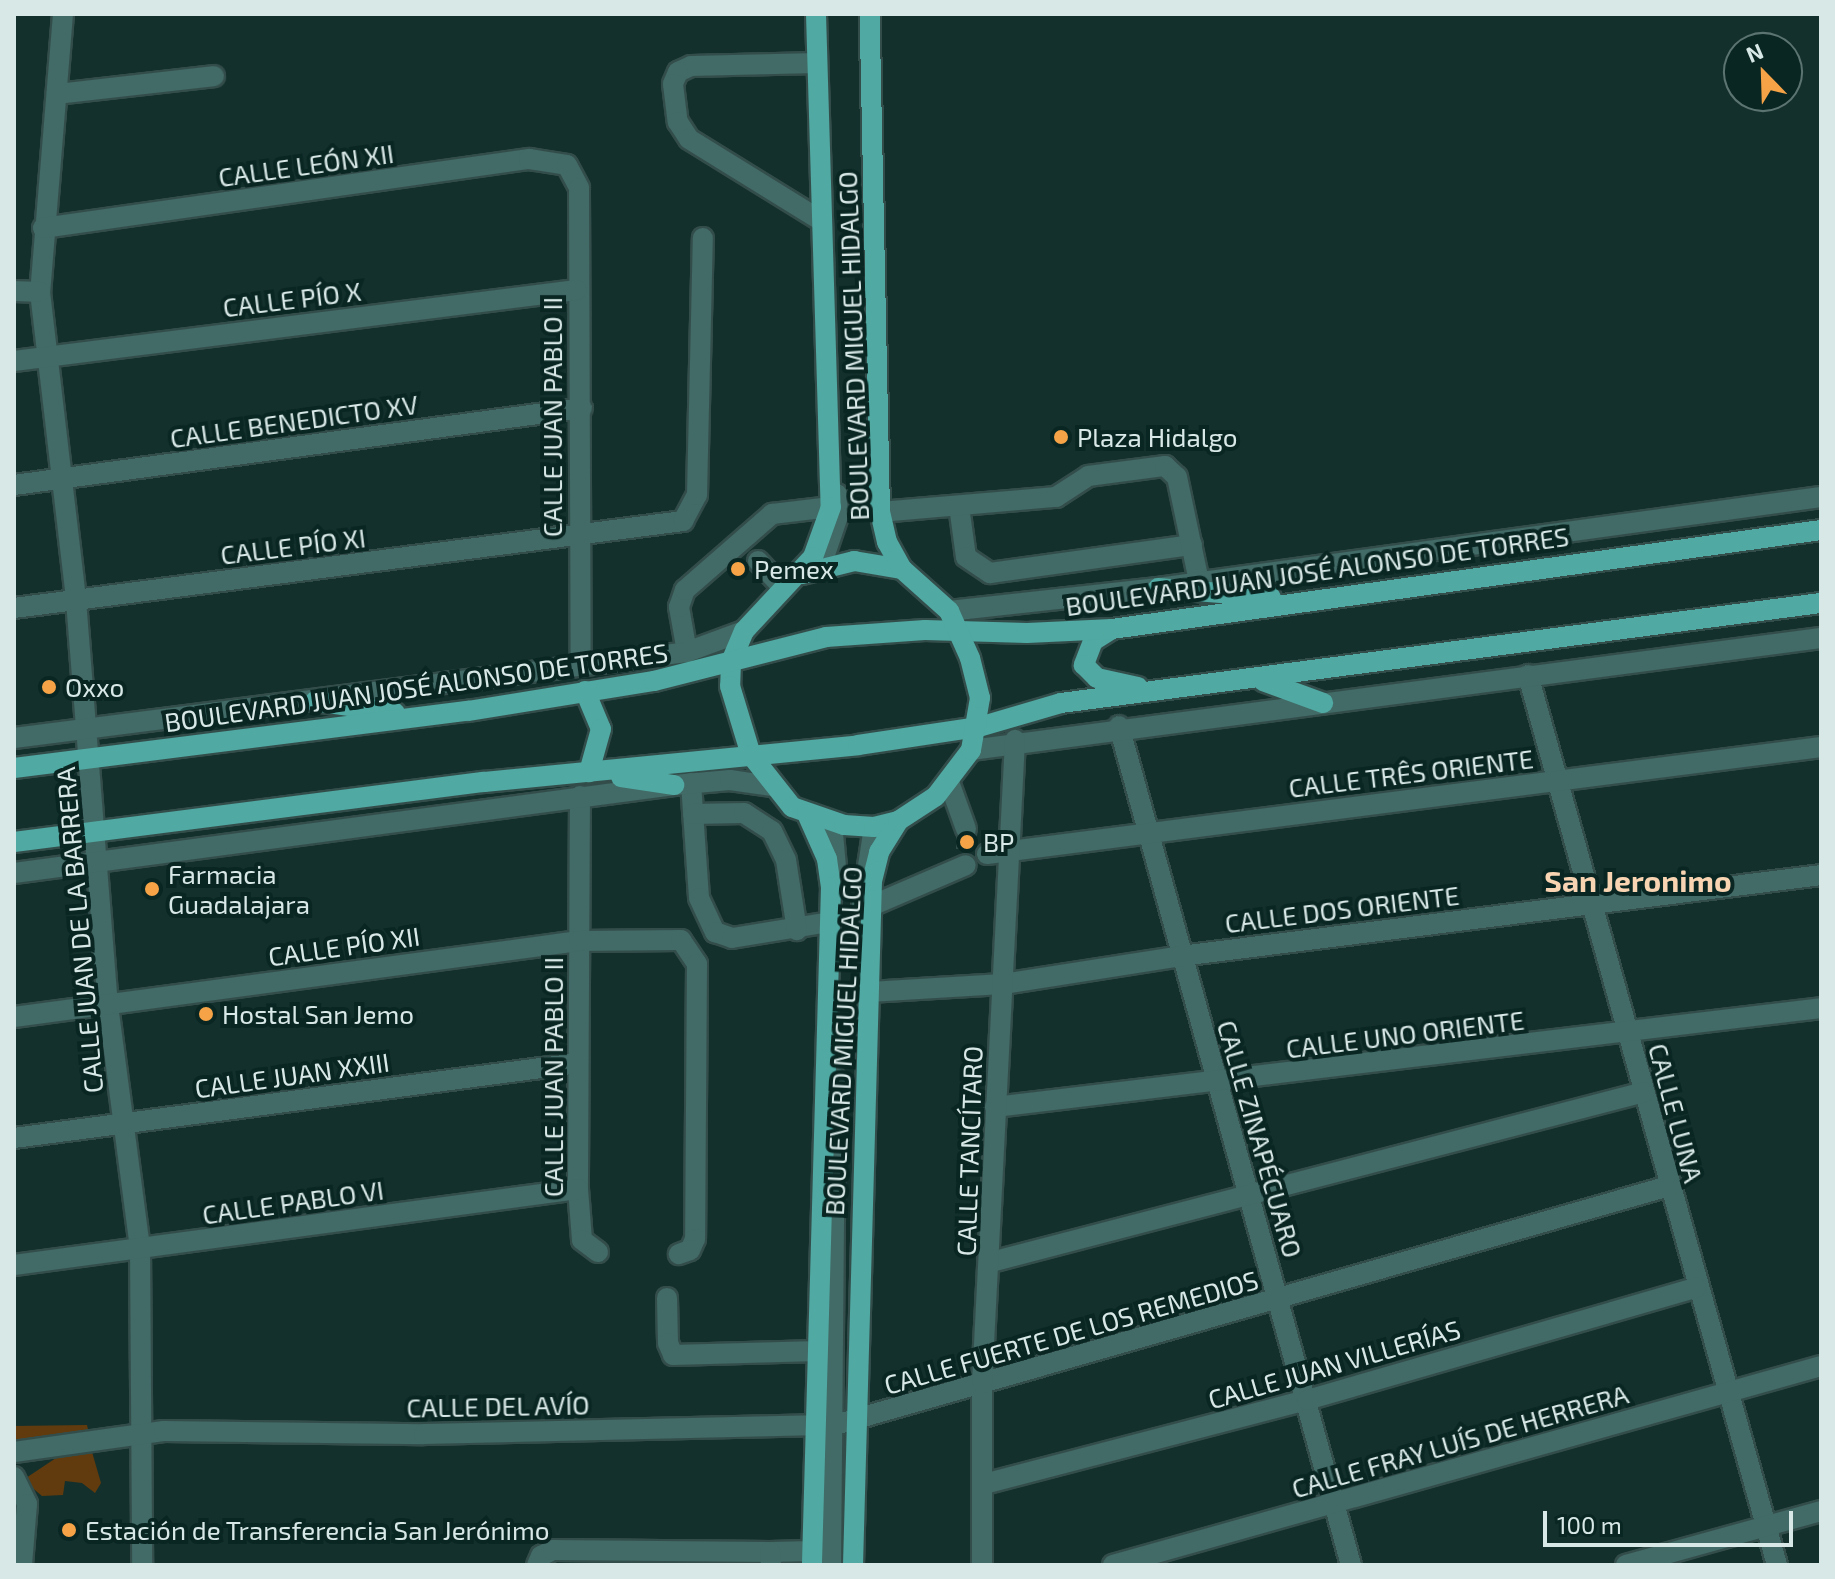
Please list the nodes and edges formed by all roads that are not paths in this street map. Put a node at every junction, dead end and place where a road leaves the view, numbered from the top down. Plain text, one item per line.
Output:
1 (63, 14) edge
2 (816, 14) edge
3 (825, 14) edge
4 (860, 14) edge
5 (870, 14) edge
6 (817, 63) junction
7 (214, 76) dead end
8 (57, 94) junction
9 (573, 170) joint
10 (822, 221) junction
11 (43, 228) junction
12 (703, 238) dead end
13 (577, 290) junction
14 (14, 291) edge
15 (40, 292) junction
16 (46, 356) junction
17 (14, 361) edge
18 (582, 408) junction
19 (59, 479) junction
20 (14, 485) edge
21 (1821, 497) edge
22 (959, 506) junction
23 (831, 507) junction
24 (880, 512) junction
25 (1821, 530) edge
26 (578, 535) junction
27 (1192, 545) junction
28 (748, 549) junction
29 (821, 566) junction
30 (894, 566) junction
31 (1046, 566) junction
32 (1199, 581) junction
33 (790, 582) junction
34 (1158, 588) junction
35 (1311, 599) junction
36 (76, 600) junction
37 (1050, 600) junction
38 (1821, 603) edge
39 (14, 608) edge
40 (949, 611) junction
41 (1112, 629) junction
42 (744, 631) junction
43 (959, 633) junction
44 (1821, 638) edge
45 (687, 652) junction
46 (731, 662) junction
47 (581, 665) junction
48 (1528, 675) junction
49 (1252, 679) junction
50 (1155, 690) junction
51 (585, 691) junction
52 (315, 701) junction
53 (1323, 703) junction
54 (419, 716) junction
55 (1119, 726) junction
56 (979, 727) junction
57 (87, 729) junction
58 (14, 738) edge
59 (1015, 740) junction
60 (1821, 747) edge
61 (971, 750) junction
62 (751, 755) junction
63 (90, 758) junction
64 (14, 768) edge
65 (589, 772) junction
66 (1554, 780) junction
67 (949, 782) junction
68 (683, 784) junction
69 (771, 786) junction
70 (580, 796) junction
71 (693, 814) junction
72 (807, 814) junction
73 (898, 821) junction
74 (832, 822) junction
75 (874, 827) junction
76 (966, 829) tunnel mouth
77 (95, 831) junction
78 (1146, 833) junction
79 (14, 842) edge
80 (998, 854) junction
81 (98, 865) junction
82 (966, 865) dead end
83 (14, 873) edge
84 (1821, 875) edge
85 (1589, 904) junction
86 (871, 906) junction
87 (830, 922) junction
88 (797, 930) junction
89 (579, 941) junction
90 (1181, 956) junction
91 (1003, 984) junction
92 (869, 992) junction
93 (108, 1005) junction
94 (1821, 1008) edge
95 (14, 1017) edge
96 (1627, 1033) junction
97 (578, 1063) junction
98 (1217, 1084) junction
99 (1644, 1092) junction
100 (995, 1107) junction
101 (122, 1123) junction
102 (14, 1138) edge
103 (1669, 1186) junction
104 (578, 1189) junction
105 (1248, 1198) junction
106 (140, 1248) junction
107 (598, 1252) dead end
108 (679, 1254) dead end
109 (991, 1262) junction
110 (14, 1265) edge
111 (1696, 1288) junction
112 (667, 1298) dead end
113 (1280, 1300) junction
114 (817, 1351) junction
115 (1821, 1366) edge
116 (982, 1383) junction
117 (1726, 1392) junction
118 (1307, 1400) junction
119 (839, 1424) junction
120 (142, 1435) junction
121 (51, 1448) junction
122 (14, 1452) edge
123 (14, 1479) edge
124 (984, 1484) junction
125 (1333, 1504) junction
126 (1821, 1511) edge
127 (1766, 1527) junction
128 (14, 1536) edge
129 (770, 1558) edge
130 (812, 1558) edge
131 (23, 1560) edge
132 (142, 1565) edge
133 (537, 1565) edge
134 (831, 1565) edge
135 (846, 1565) edge
136 (853, 1565) edge
137 (982, 1565) edge
138 (1113, 1565) edge
139 (1351, 1565) edge
140 (1626, 1565) edge
141 (1777, 1565) edge

1 - 8 street, CALLE JUAN DE LA BARRERA
2 - 6 main road, BOULEVARD MIGUEL HIDALGO
3 - 29 street
4 - 30 street
5 - 24 main road, BOULEVARD MIGUEL HIDALGO
6 - 10 main road, BOULEVARD MIGUEL HIDALGO
6 - 10 street
7 - 8 street
8 - 11 street, CALLE JUAN DE LA BARRERA
9 - 11 street, CALLE LEÓN XII
9 - 13 street, CALLE JUAN PABLO II
10 - 23 main road, BOULEVARD MIGUEL HIDALGO
11 - 15 street, CALLE JUAN DE LA BARRERA
12 - 26 street, CALLE PÍO XI
13 - 16 street, CALLE PÍO X
13 - 18 street, CALLE JUAN PABLO II
14 - 15 street
15 - 16 street, CALLE JUAN DE LA BARRERA
16 - 17 street, CALLE PÍO X
16 - 19 street, CALLE JUAN DE LA BARRERA
18 - 19 street, CALLE BENEDICTO XV
18 - 26 street, CALLE JUAN PABLO II
19 - 20 street, CALLE BENEDICTO XV
19 - 36 street, CALLE JUAN DE LA BARRERA
21 - 32 street
22 - 24 street
22 - 27 street
22 - 31 street
23 - 28 street
23 - 33 main road, BOULEVARD MIGUEL HIDALGO
24 - 30 main road, BOULEVARD MIGUEL HIDALGO
25 - 35 main road, BOULEVARD JUAN JOSÉ ALONSO DE TORRES
26 - 36 street, CALLE PÍO XI
26 - 47 street, CALLE JUAN PABLO II
27 - 31 street
27 - 32 street
28 - 33 street
28 - 45 street
29 - 30 main road
29 - 33 main road
30 - 40 main road, BOULEVARD MIGUEL HIDALGO
31 - 37 street
32 - 34 street
33 - 42 main road, BOULEVARD MIGUEL HIDALGO
34 - 35 main road
34 - 37 street
35 - 41 main road, BOULEVARD JUAN JOSÉ ALONSO DE TORRES
36 - 39 street, CALLE PÍO XI
36 - 57 street, CALLE JUAN DE LA BARRERA
37 - 40 street
38 - 49 main road
40 - 43 main road, BOULEVARD MIGUEL HIDALGO
41 - 43 main road, BOULEVARD JUAN JOSÉ ALONSO DE TORRES
41 - 50 main road
42 - 45 street, BOULEVARD JUAN JOSÉ ALONSO DE TORRES
42 - 46 main road, BOULEVARD MIGUEL HIDALGO
43 - 46 main road, BOULEVARD JUAN JOSÉ ALONSO DE TORRES
43 - 56 main road, BOULEVARD MIGUEL HIDALGO
44 - 48 street
45 - 47 street, BOULEVARD JUAN JOSÉ ALONSO DE TORRES
46 - 51 main road, BOULEVARD JUAN JOSÉ ALONSO DE TORRES
46 - 62 main road, BOULEVARD MIGUEL HIDALGO
47 - 52 street, BOULEVARD JUAN JOSÉ ALONSO DE TORRES
48 - 53 street
48 - 66 street, CALLE LUNA
49 - 50 main road
49 - 53 main road
50 - 56 main road
51 - 54 main road, BOULEVARD JUAN JOSÉ ALONSO DE TORRES
51 - 65 main road
52 - 54 main road
52 - 57 street, BOULEVARD JUAN JOSÉ ALONSO DE TORRES
53 - 55 street
54 - 63 main road, BOULEVARD JUAN JOSÉ ALONSO DE TORRES
55 - 59 street
55 - 78 street, CALLE ZINAPÉCUARO
56 - 61 main road, BOULEVARD MIGUEL HIDALGO
56 - 62 main road
57 - 58 street, BOULEVARD JUAN JOSÉ ALONSO DE TORRES
57 - 63 street, CALLE JUAN DE LA BARRERA
59 - 61 street
59 - 80 street, CALLE TANCÍTARO
60 - 66 street, CALLE TRÊS ORIENTE
61 - 67 main road, BOULEVARD MIGUEL HIDALGO
62 - 65 main road
62 - 69 main road, BOULEVARD MIGUEL HIDALGO
63 - 64 main road, BOULEVARD JUAN JOSÉ ALONSO DE TORRES
63 - 77 street, CALLE JUAN DE LA BARRERA
65 - 68 main road
65 - 77 main road
66 - 78 street, CALLE TRÊS ORIENTE
66 - 85 street, CALLE LUNA
67 - 73 main road, BOULEVARD MIGUEL HIDALGO
67 - 76 street
68 - 69 street
68 - 70 street
68 - 71 street
69 - 72 main road, BOULEVARD MIGUEL HIDALGO
70 - 81 street
70 - 89 street, CALLE JUAN PABLO II
71 - 88 street
71 - 88 street
72 - 74 main road
72 - 87 main road, BOULEVARD MIGUEL HIDALGO
73 - 75 main road
73 - 86 main road, BOULEVARD MIGUEL HIDALGO
74 - 75 main road
74 - 119 street
75 - 119 street
77 - 79 main road
77 - 81 street, CALLE JUAN DE LA BARRERA
78 - 80 street, CALLE TRÊS ORIENTE
78 - 90 street, CALLE ZINAPÉCUARO
80 - 91 street, CALLE TANCÍTARO
81 - 83 street
81 - 93 street, CALLE JUAN DE LA BARRERA
82 - 86 street
84 - 85 street, CALLE DOS ORIENTE
85 - 90 street, CALLE DOS ORIENTE
85 - 96 street, CALLE LUNA
86 - 92 main road, BOULEVARD MIGUEL HIDALGO
87 - 88 street
87 - 114 main road, BOULEVARD MIGUEL HIDALGO
89 - 93 street, CALLE PÍO XII
89 - 97 street, CALLE JUAN PABLO II
89 - 108 street, CALLE PÍO XII
90 - 91 street, CALLE DOS ORIENTE
90 - 98 street, CALLE ZINAPÉCUARO
91 - 92 street, CALLE DOS ORIENTE
91 - 100 street, CALLE TANCÍTARO
92 - 119 main road, BOULEVARD MIGUEL HIDALGO
93 - 95 street, CALLE PÍO XII
93 - 101 street, CALLE JUAN DE LA BARRERA
94 - 96 street, CALLE UNO ORIENTE
96 - 98 street, CALLE UNO ORIENTE
96 - 99 street, CALLE LUNA
97 - 101 street, CALLE JUAN XXIII
97 - 104 street, CALLE JUAN PABLO II
98 - 100 street, CALLE UNO ORIENTE
98 - 105 street, CALLE ZINAPÉCUARO
99 - 103 street, CALLE LUNA
99 - 105 street
100 - 109 street, CALLE TANCÍTARO
101 - 102 street, CALLE JUAN XXIII
101 - 106 street, CALLE JUAN DE LA BARRERA
103 - 111 street, CALLE LUNA
103 - 113 street, CALLE FUERTE DE LOS REMEDIOS
104 - 106 street, CALLE PABLO VI
104 - 107 street, CALLE JUAN PABLO II
105 - 109 street
105 - 113 street, CALLE ZINAPÉCUARO
106 - 110 street, CALLE PABLO VI
106 - 120 street, CALLE JUAN DE LA BARRERA
109 - 116 street, CALLE TANCÍTARO
111 - 117 street, CALLE LUNA
111 - 118 street, CALLE JUAN VILLERÍAS
112 - 114 street
113 - 116 street, CALLE FUERTE DE LOS REMEDIOS
113 - 118 street, CALLE ZINAPÉCUARO
114 - 119 main road, BOULEVARD MIGUEL HIDALGO
115 - 117 street, CALLE FRAY LUÍS DE HERRERA
116 - 119 street, CALLE FUERTE DE LOS REMEDIOS
116 - 124 street, CALLE TANCÍTARO
117 - 125 street, CALLE FRAY LUÍS DE HERRERA
117 - 127 street, CALLE LUNA
118 - 124 street, CALLE JUAN VILLERÍAS
118 - 125 street, CALLE ZINAPÉCUARO
119 - 120 street, CALLE DEL AVÍO
119 - 130 main road, BOULEVARD MIGUEL HIDALGO
119 - 134 street
119 - 135 street
119 - 136 main road, BOULEVARD MIGUEL HIDALGO
120 - 121 street, CALLE DEL AVÍO
120 - 132 street, CALLE JUAN DE LA BARRERA
121 - 122 street, CALLE DEL AVÍO
121 - 123 street
123 - 131 street
124 - 137 street, CALLE TANCÍTARO
125 - 138 street, CALLE FRAY LUÍS DE HERRERA
125 - 139 street, CALLE ZINAPÉCUARO
126 - 127 street
127 - 140 street
127 - 141 street, CALLE LUNA
128 - 131 street
129 - 130 street
129 - 133 street

